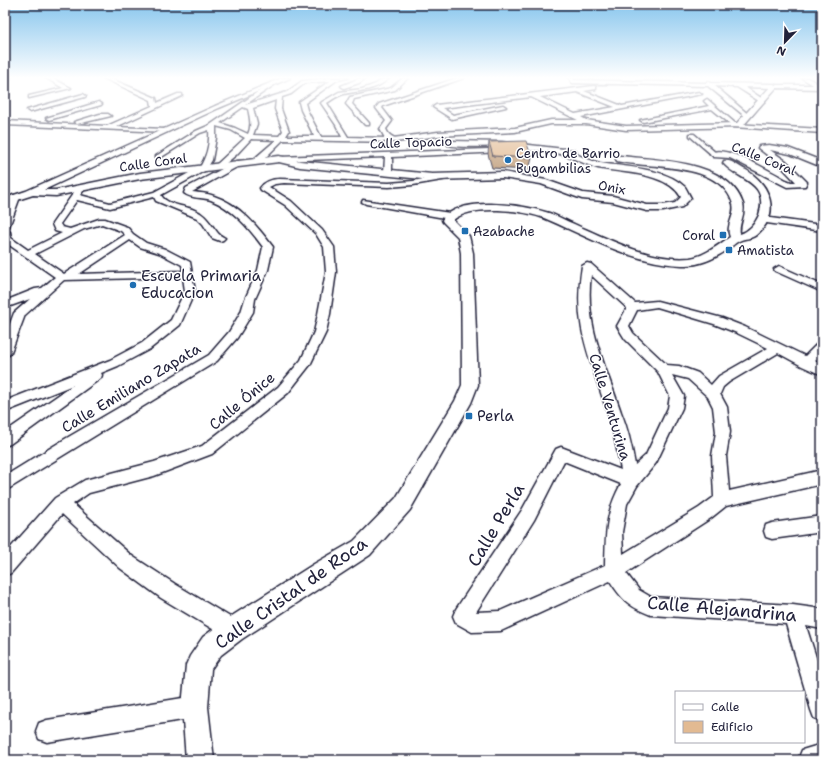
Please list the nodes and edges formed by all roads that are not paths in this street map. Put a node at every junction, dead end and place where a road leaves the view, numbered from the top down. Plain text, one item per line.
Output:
1 (39, 114) edge
2 (64, 114) edge
3 (138, 114) edge
4 (204, 114) edge
5 (230, 114) edge
6 (252, 114) edge
7 (280, 114) edge
8 (306, 114) edge
9 (331, 114) edge
10 (355, 114) edge
11 (383, 114) edge
12 (447, 114) edge
13 (469, 114) edge
14 (571, 114) edge
15 (593, 114) edge
16 (677, 114) edge
17 (722, 114) edge
18 (744, 114) edge
19 (749, 114) edge
20 (108, 116) dead end
21 (576, 116) junction
22 (747, 116) junction
23 (49, 118) junction
24 (643, 120) dead end
25 (5, 122) edge
26 (586, 122) junction
27 (368, 124) dead end
28 (53, 125) junction
29 (214, 125) junction
30 (736, 125) junction
31 (66, 126) junction
32 (109, 127) junction
33 (165, 131) junction
34 (804, 131) junction
35 (822, 131) edge
36 (692, 135) dead end
37 (248, 137) junction
38 (281, 138) junction
39 (822, 138) edge
40 (319, 139) junction
41 (346, 139) junction
42 (396, 140) junction
43 (544, 149) junction
44 (564, 152) junction
45 (714, 154) junction
46 (389, 155) junction
47 (158, 157) dead end
48 (279, 159) junction
49 (257, 161) junction
50 (240, 163) junction
51 (822, 164) edge
52 (220, 166) junction
53 (202, 168) junction
54 (388, 173) junction
55 (445, 177) junction
56 (82, 187) junction
57 (31, 192) junction
58 (157, 194) junction
59 (16, 197) junction
60 (76, 197) junction
61 (5, 201) edge
62 (366, 202) dead end
63 (449, 218) junction
64 (763, 220) junction
65 (5, 227) edge
66 (822, 228) edge
67 (5, 232) edge
68 (70, 232) junction
69 (130, 236) junction
70 (220, 238) dead end
71 (736, 238) junction
72 (27, 254) junction
73 (779, 269) dead end
74 (188, 274) junction
75 (64, 277) junction
76 (52, 285) junction
77 (822, 289) edge
78 (5, 305) edge
79 (633, 307) junction
80 (20, 313) junction
81 (5, 320) edge
82 (822, 346) edge
83 (777, 348) junction
84 (5, 352) edge
85 (114, 363) junction
86 (806, 363) junction
87 (663, 369) junction
88 (822, 370) edge
89 (713, 394) junction
90 (5, 407) edge
91 (5, 440) edge
92 (822, 477) edge
93 (631, 481) junction
94 (5, 484) edge
95 (722, 500) junction
96 (61, 503) junction
97 (822, 524) edge
98 (772, 531) dead end
99 (5, 567) edge
100 (614, 570) junction
101 (793, 615) junction
102 (822, 619) edge
103 (233, 630) junction
104 (194, 707) junction
105 (822, 710) edge
106 (47, 731) dead end
107 (822, 758) edge
108 (200, 760) edge
109 (812, 760) edge

1 - 23 street
2 - 23 street
3 - 32 street
4 - 33 street
5 - 29 street
6 - 37 street
7 - 38 street
8 - 40 street
9 - 41 street
10 - 27 street
11 - 42 street
12 - 13 street
14 - 21 street
15 - 21 street
16 - 24 street
17 - 30 street
18 - 22 street
19 - 22 street
20 - 31 street
21 - 26 street
22 - 30 street
23 - 28 street
25 - 28 street
26 - 30 street
26 - 42 street
28 - 31 street
29 - 37 street
29 - 47 street
29 - 53 street
30 - 34 street
31 - 32 street
32 - 33 street
33 - 57 street
34 - 35 street
34 - 39 street
36 - 45 street
37 - 38 street
37 - 52 street
38 - 40 street
38 - 49 street
40 - 41 street
41 - 42 street
42 - 43 street
43 - 44 street
43 - 46 street, Calle Topacio
44 - 55 street, Onix
44 - 71 street
45 - 51 street, Calle Coral
45 - 64 street, Calle Coral
46 - 48 street, Calle Topacio
46 - 54 street
48 - 49 street, Calle Coral
48 - 54 street, Onix
49 - 50 street, Calle Coral
50 - 52 street, Calle Coral
50 - 94 street, Calle Emiliano Zapata
52 - 53 street, Calle Coral
53 - 56 street, Calle Coral
53 - 58 street
54 - 55 street, Onix
55 - 96 street, Calle Ónice
56 - 57 street, Calle Coral
56 - 60 street
57 - 59 street
58 - 60 street
58 - 70 street
59 - 61 street
59 - 65 street
60 - 68 street
62 - 63 street
63 - 71 street
63 - 103 street, Calle Cristal de Roca
64 - 66 street
64 - 71 street
67 - 72 street
68 - 69 street
68 - 72 street
69 - 74 street
69 - 75 street
72 - 75 street
73 - 77 street
74 - 75 street
74 - 85 street
75 - 76 street
76 - 78 street
76 - 80 street
79 - 83 street
79 - 87 street
79 - 93 street, Calle Venturina
80 - 81 street
80 - 84 street
82 - 86 street
83 - 86 street
83 - 89 street
85 - 90 street
85 - 91 street
86 - 88 street
87 - 89 street
87 - 93 street
89 - 95 street
92 - 95 street
93 - 100 street, Calle Venturina
93 - 100 street, Calle Perla
95 - 100 street
96 - 99 street, Calle Ónice
96 - 103 street
97 - 98 street
100 - 101 street, Calle Alejandrina
101 - 102 street, Calle Alejandrina
101 - 105 street
103 - 104 street, Calle Cristal de Roca
104 - 106 street
104 - 108 street, Calle Cristal de Roca
107 - 109 street

